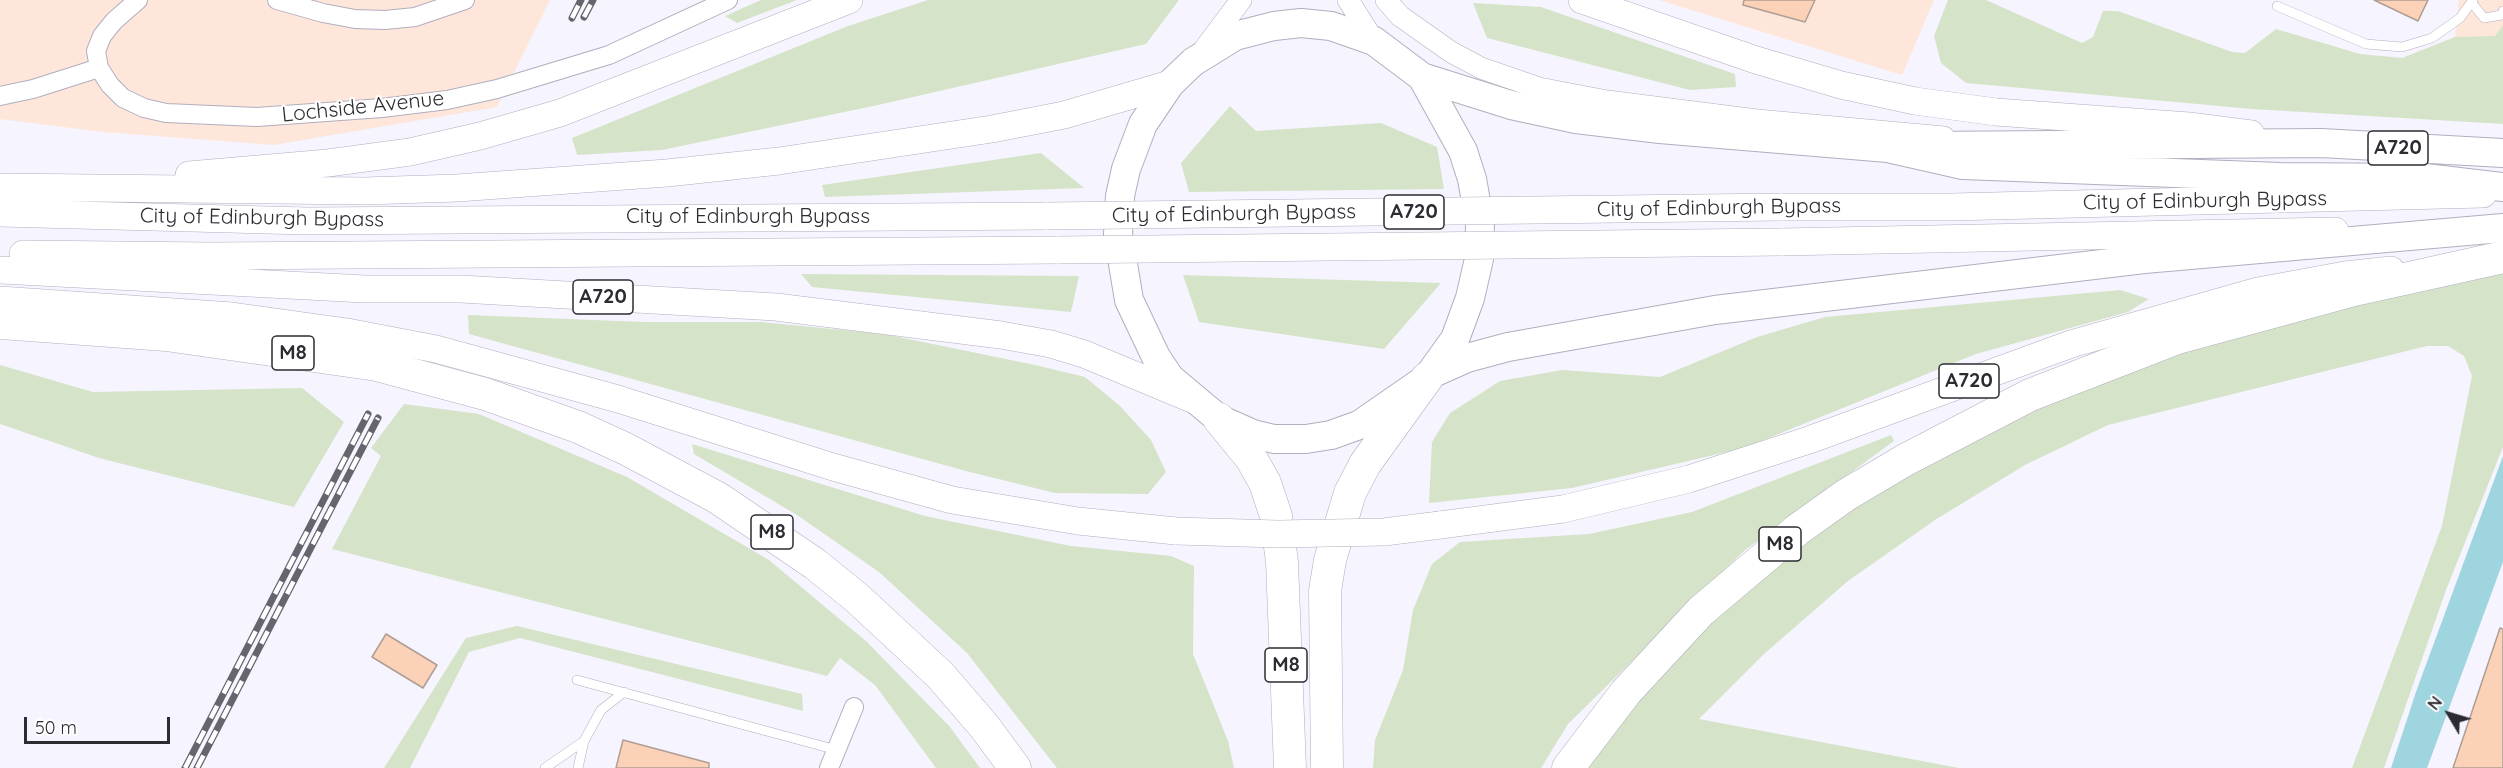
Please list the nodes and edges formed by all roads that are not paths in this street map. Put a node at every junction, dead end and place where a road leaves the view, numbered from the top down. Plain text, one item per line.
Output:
1 (138, 0) edge
2 (465, 0) edge
3 (728, 0) edge
4 (849, 0) edge
5 (1240, 0) edge
6 (1348, 0) edge
7 (1386, 0) edge
8 (1582, 0) edge
9 (287, 1) edge
10 (2473, 1) edge
11 (2277, 6) dead end
12 (2503, 11) edge
13 (1374, 41) junction
14 (1193, 62) junction
15 (99, 68) junction
16 (1422, 77) junction
17 (1170, 84) junction
18 (0, 96) edge
19 (2321, 143) junction
20 (2023, 144) junction
21 (1888, 148) junction
22 (2489, 153) edge
23 (65, 186) junction
24 (2503, 186) edge
25 (0, 188) edge
26 (2503, 193) edge
27 (0, 213) edge
28 (2499, 228) edge
29 (0, 253) edge
30 (2503, 257) edge
31 (0, 270) edge
32 (0, 300) edge
33 (0, 323) edge
34 (1429, 376) junction
35 (1193, 399) junction
36 (1219, 419) junction
37 (577, 680) dead end
38 (624, 692) junction
39 (854, 707) dead end
40 (584, 741) junction
41 (837, 750) junction
42 (545, 768) edge
43 (578, 768) edge
44 (828, 768) edge
45 (1016, 768) edge
46 (1290, 768) edge
47 (1327, 768) edge
48 (1568, 768) edge

1 - 15 street
2 - 9 street
3 - 15 street, Lochside Avenue
4 - 23 main road
5 - 14 street
6 - 13 street
7 - 20 street
8 - 19 main road, A720
10 - 11 lane
10 - 12 lane
13 - 14 highway
13 - 16 highway
14 - 17 highway
15 - 18 street
16 - 21 highway
16 - 34 highway
17 - 23 main road
17 - 35 highway
19 - 20 highway
19 - 22 highway, A720
20 - 21 highway
21 - 24 highway
23 - 25 main road
26 - 27 main road, City of Edinburgh Bypass / A720, bridge
28 - 29 main road, City of Edinburgh Bypass / A720, bridge
28 - 34 highway
30 - 32 main road, A720, bridge
30 - 48 highway, M8
31 - 35 main road, A720
33 - 45 highway, M8
34 - 36 highway
34 - 47 highway, M8
35 - 36 highway
36 - 46 highway, M8
37 - 38 lane
38 - 40 lane
38 - 41 lane
39 - 41 street
40 - 42 lane
40 - 43 lane
41 - 44 street

